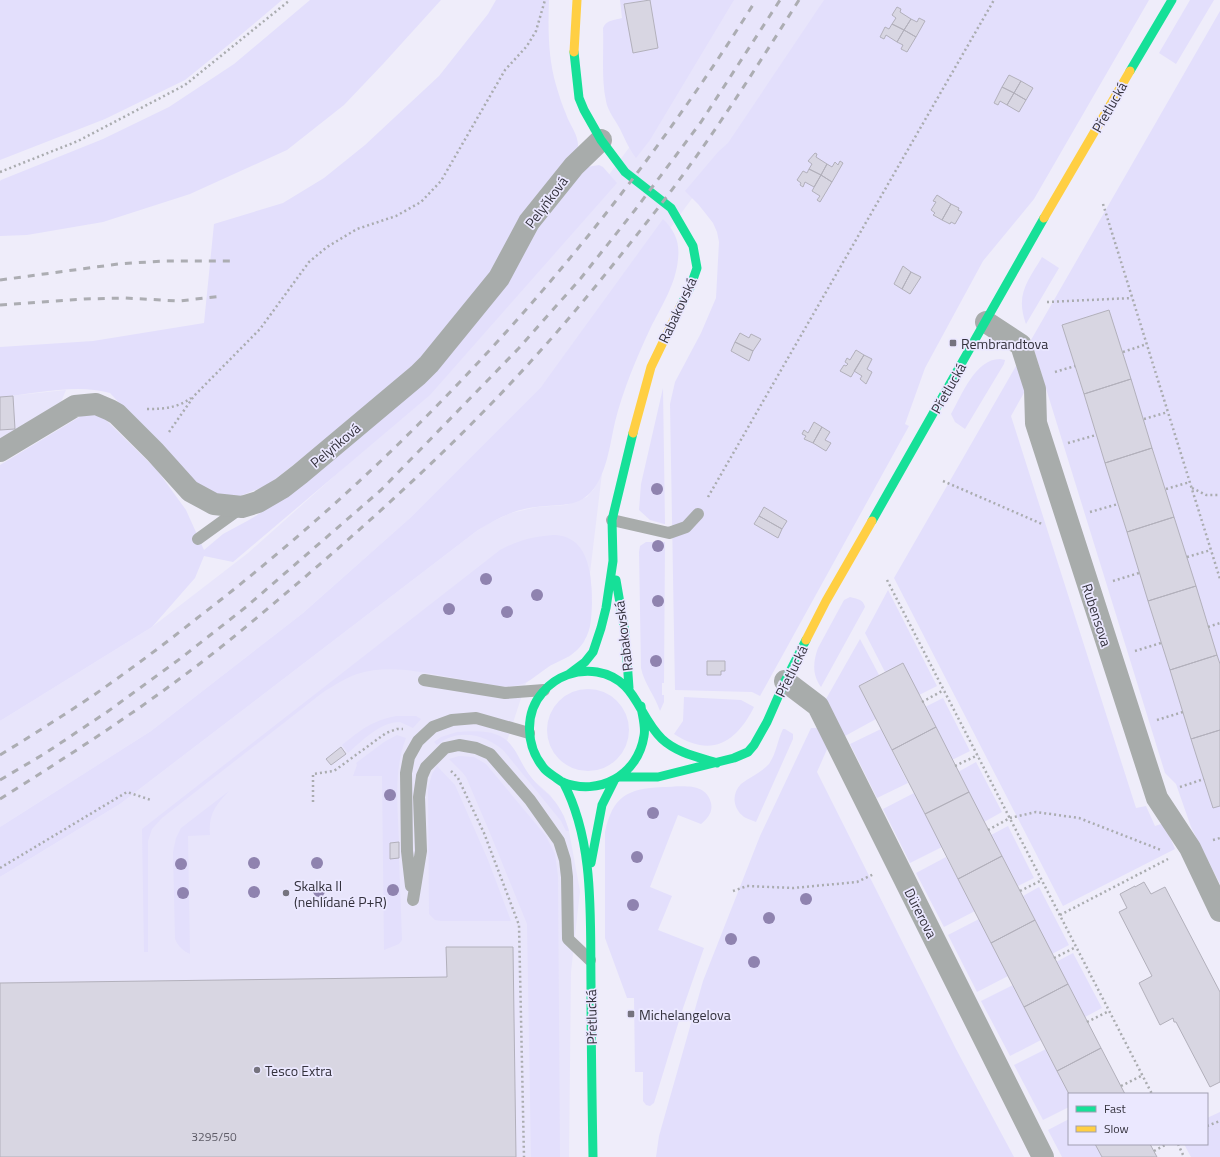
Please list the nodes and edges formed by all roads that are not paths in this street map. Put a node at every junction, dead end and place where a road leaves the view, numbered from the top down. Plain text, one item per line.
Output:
1 (576, 0) edge
2 (1172, 0) edge
3 (601, 140) junction
4 (986, 322) junction
5 (0, 451) edge
6 (242, 507) junction
7 (698, 514) road end
8 (612, 520) junction
9 (198, 539) dead end
10 (613, 561) junction
11 (569, 674) junction
12 (424, 680) dead end
13 (785, 681) junction
14 (629, 688) junction
15 (544, 690) junction
16 (641, 706) junction
17 (529, 734) junction
18 (717, 763) junction
19 (617, 779) junction
20 (563, 782) junction
21 (589, 876) junction
22 (1220, 911) edge
23 (590, 961) junction
24 (593, 1157) edge
25 (1043, 1157) edge

1 - 3 main road, Rabakovská
2 - 4 main road, Přetlucká
3 - 6 street, Pelyňková
3 - 8 main road, Rabakovská
4 - 13 main road, Přetlucká
4 - 22 street, Rubensova
5 - 6 street, Pelyňková
6 - 9 lane
7 - 8 lane
8 - 10 main road, Rabakovská
10 - 11 main road, Rabakovská
10 - 14 main road, Rabakovská
11 - 14 main road, Přetlucká
11 - 15 main road, Přetlucká
12 - 15 lane
13 - 18 main road, Přetlucká
13 - 25 street, Dürerova
14 - 16 main road, Přetlucká
15 - 17 main road, Přetlucká
16 - 18 main road, Přetlucká
16 - 19 main road, Přetlucká
17 - 20 main road, Přetlucká
17 - 23 lane
18 - 19 main road, Přetlucká
19 - 20 main road, Přetlucká
19 - 21 main road, Přetlucká
20 - 21 main road, Přetlucká
21 - 23 main road, Přetlucká
23 - 24 main road, Přetlucká

